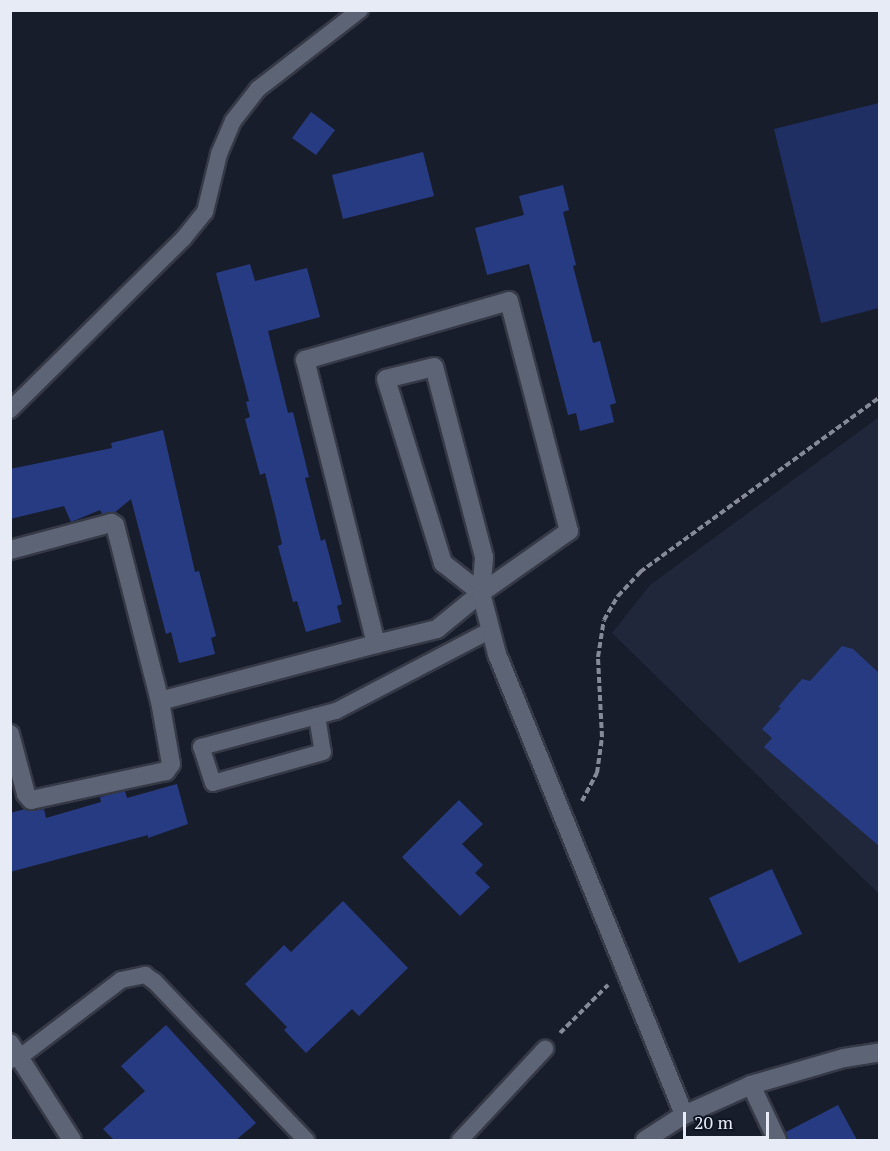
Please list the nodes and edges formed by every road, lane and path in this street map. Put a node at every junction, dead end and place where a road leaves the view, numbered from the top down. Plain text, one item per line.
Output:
1 (360, 10) edge
2 (879, 397) edge
3 (10, 410) edge
4 (10, 550) edge
5 (481, 593) junction
6 (491, 630) junction
7 (376, 644) junction
8 (160, 701) junction
9 (317, 716) junction
10 (10, 734) edge
11 (568, 828) junction
12 (625, 967) junction
13 (544, 1049) joint
14 (879, 1052) edge
15 (14, 1053) edge
16 (751, 1085) junction
17 (684, 1115) junction
18 (72, 1140) edge
19 (306, 1140) edge
20 (460, 1140) edge
21 (645, 1140) edge
22 (777, 1140) edge

1 - 3 lane
2 - 11 path
4 - 8 street
5 - 5 street
5 - 6 street
5 - 7 street
5 - 7 street
6 - 9 lane
6 - 11 street
7 - 8 street
8 - 10 street
9 - 9 lane
11 - 12 street
12 - 13 path
12 - 17 street
13 - 20 lane
14 - 16 street
15 - 18 street
15 - 19 lane
16 - 17 street
16 - 22 street
17 - 21 street

